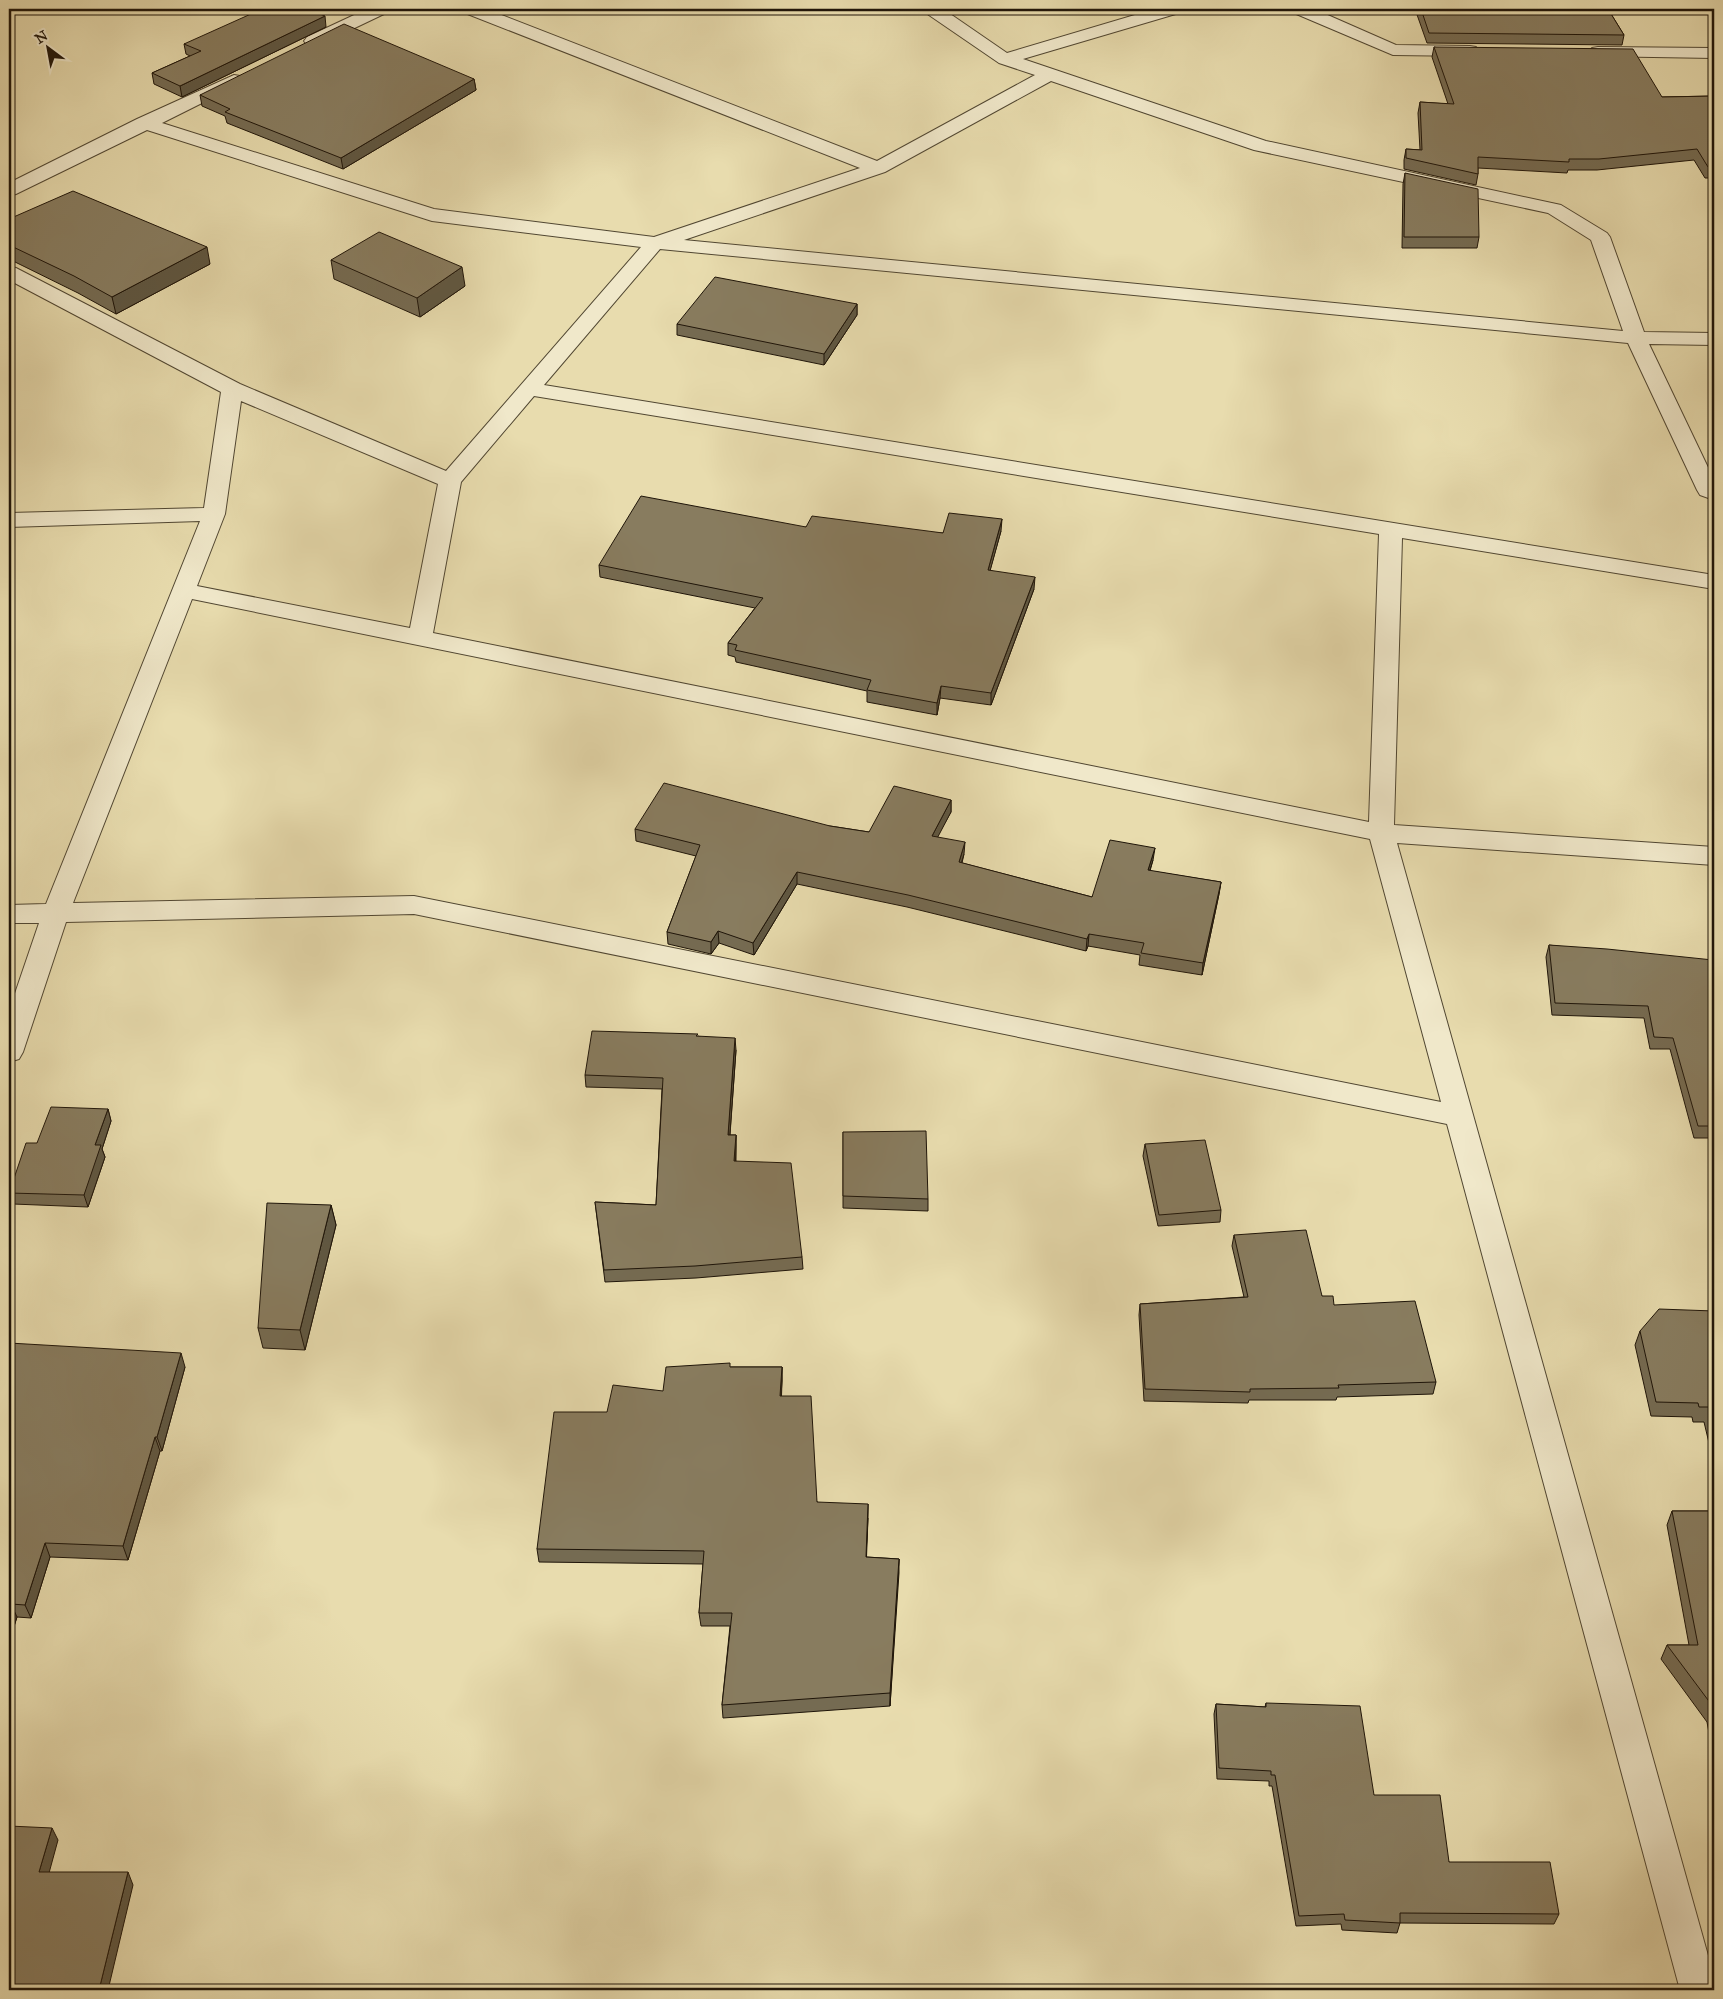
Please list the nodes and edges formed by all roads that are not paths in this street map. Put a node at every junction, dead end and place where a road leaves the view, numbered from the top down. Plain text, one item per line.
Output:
1 (380, 9) edge
2 (471, 9) edge
3 (932, 9) edge
4 (1173, 9) edge
5 (1300, 9) edge
6 (302, 47) edge
7 (1491, 51) edge
8 (1578, 52) edge
9 (1714, 53) edge
10 (1005, 59) junction
11 (249, 72) edge
12 (1050, 74) junction
13 (144, 123) junction
14 (878, 168) junction
15 (9, 190) edge
16 (655, 243) junction
17 (9, 272) edge
18 (1636, 338) junction
19 (1714, 339) edge
20 (232, 389) junction
21 (529, 389) junction
22 (450, 481) junction
23 (1714, 493) edge
24 (214, 514) junction
25 (9, 520) edge
26 (1391, 529) junction
27 (1714, 582) edge
28 (184, 590) junction
29 (420, 638) junction
30 (1381, 833) junction
31 (1714, 856) edge
32 (9, 914) edge
33 (54, 914) junction
34 (9, 1052) edge
35 (1458, 1116) junction
36 (1699, 1990) edge

1 - 6 street
2 - 14 street
3 - 10 street
4 - 10 street
5 - 7 street
8 - 9 street
10 - 12 street
11 - 13 street
12 - 14 street
12 - 18 street
13 - 15 street
13 - 16 street
14 - 16 street
16 - 18 street
16 - 21 street
17 - 20 street
18 - 19 street
18 - 23 street
20 - 22 street
20 - 24 street
21 - 22 street
21 - 26 street
22 - 29 street
24 - 25 street
24 - 28 street
26 - 27 street
26 - 30 street
28 - 29 street
28 - 33 street
29 - 30 street
30 - 31 street
30 - 35 street
32 - 33 street
33 - 34 street
33 - 35 street
35 - 36 street

